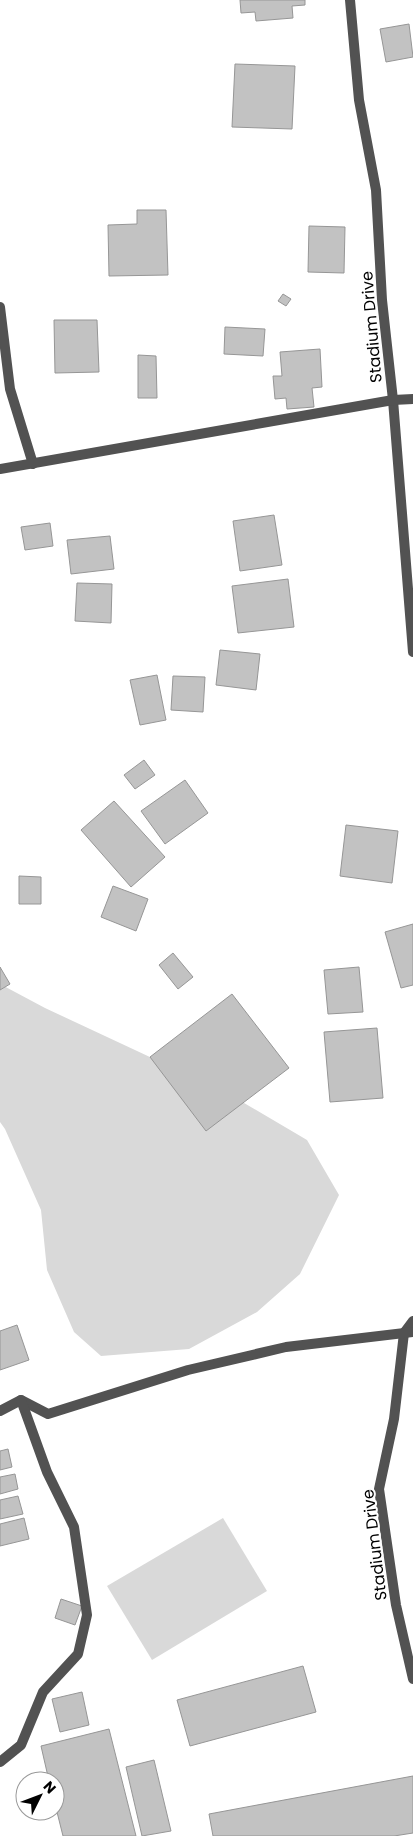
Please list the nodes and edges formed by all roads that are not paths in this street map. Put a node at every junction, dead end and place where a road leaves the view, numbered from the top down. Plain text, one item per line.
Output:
1 (350, 0) edge
2 (0, 307) edge
3 (413, 399) edge
4 (393, 400) junction
5 (33, 464) junction
6 (0, 469) edge
7 (413, 652) edge
8 (413, 1321) edge
9 (408, 1333) edge
10 (21, 1400) junction
11 (0, 1411) edge
12 (413, 1679) edge
13 (0, 1762) edge

1 - 4 street, Stadium Drive
2 - 5 street
3 - 4 street
4 - 5 street
4 - 7 street, Stadium Drive
5 - 6 street
8 - 9 street, Stadium Drive
9 - 10 street
9 - 12 street, Stadium Drive
10 - 11 street
10 - 13 street

